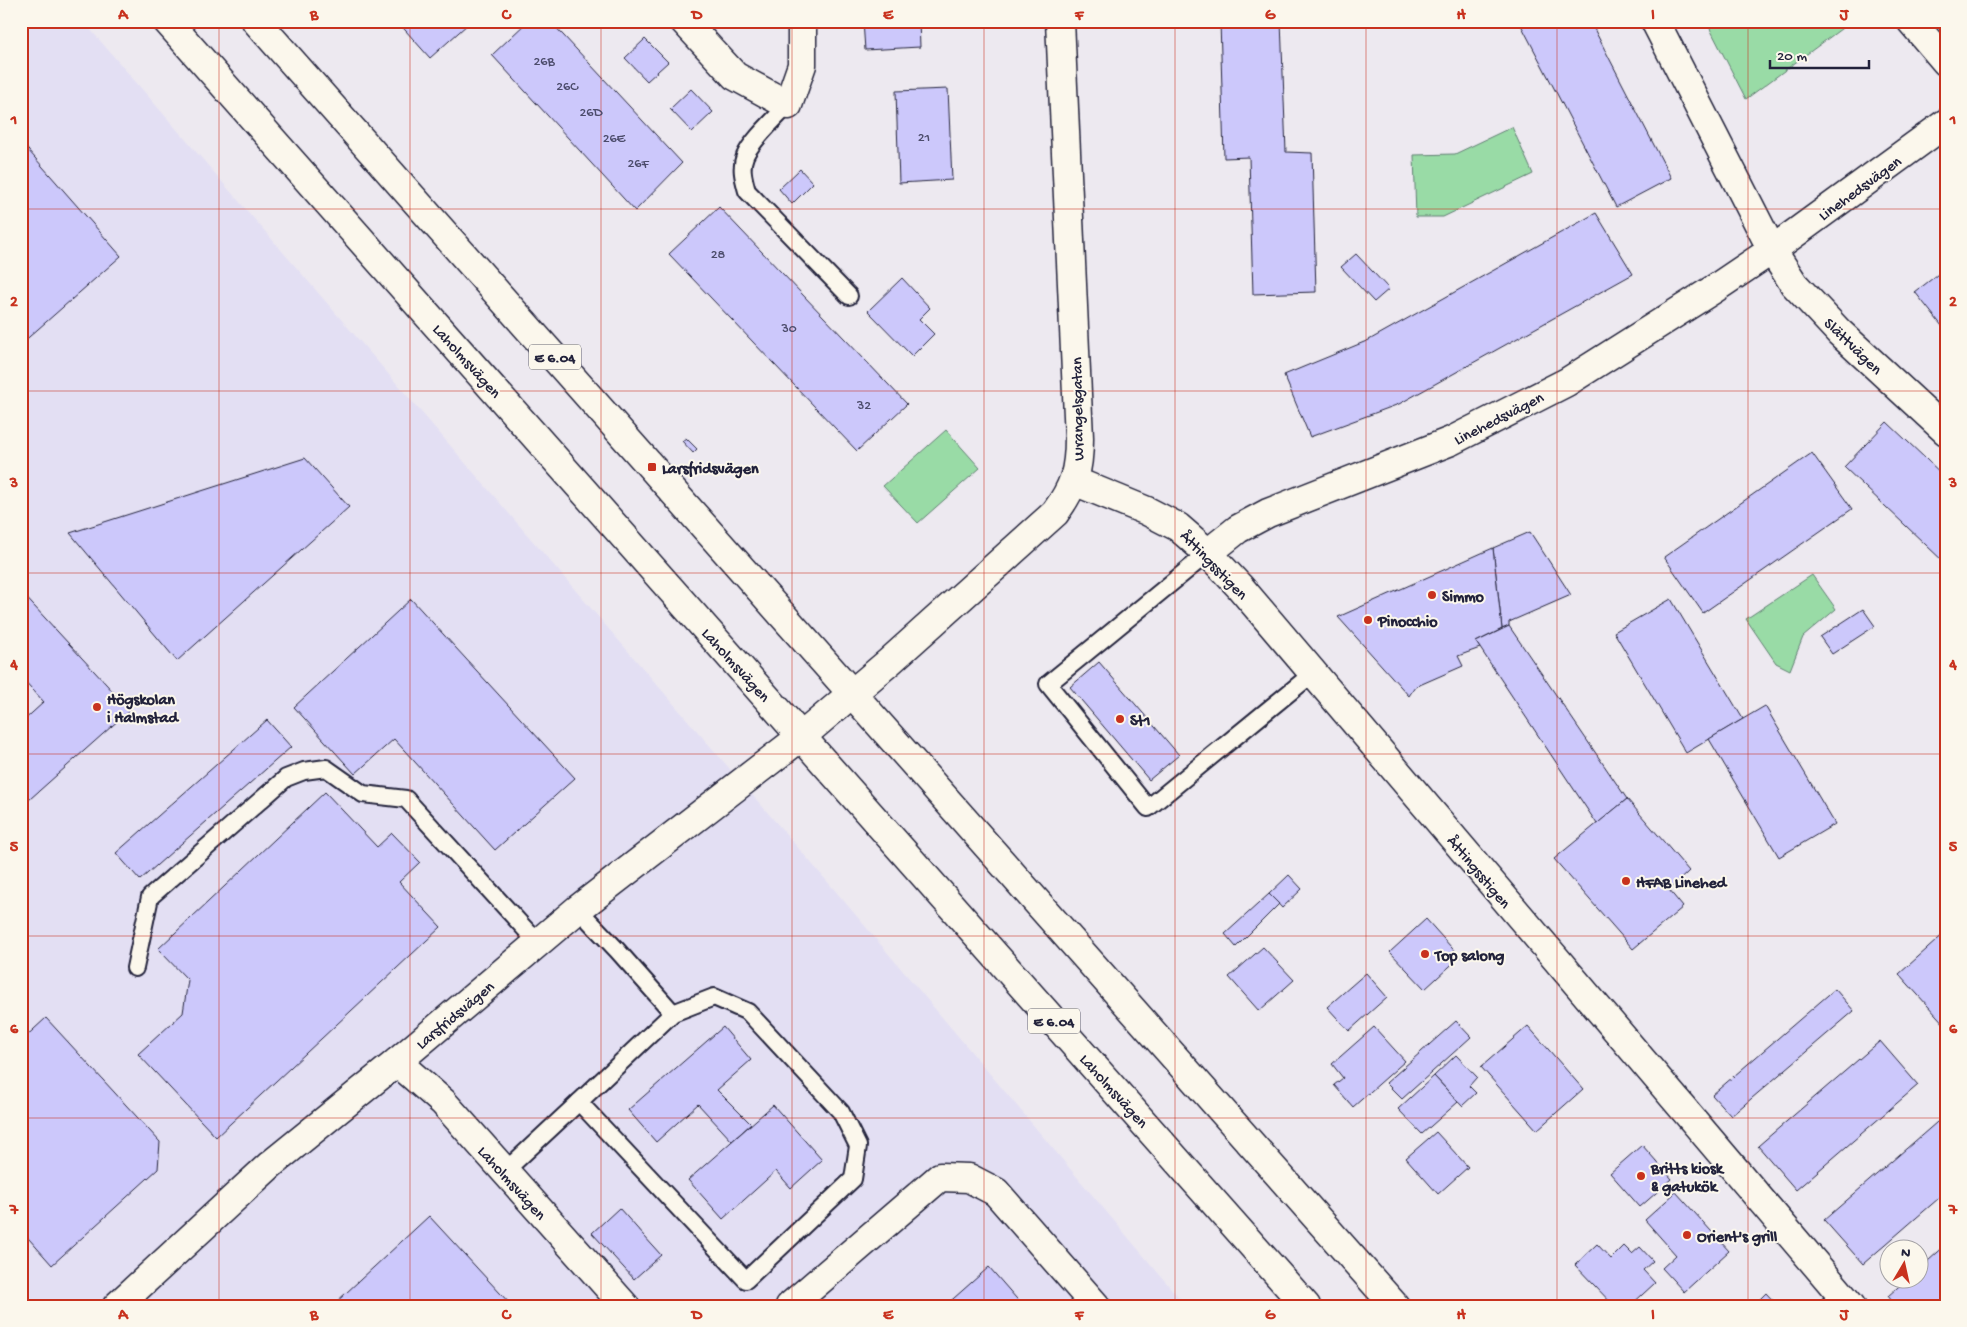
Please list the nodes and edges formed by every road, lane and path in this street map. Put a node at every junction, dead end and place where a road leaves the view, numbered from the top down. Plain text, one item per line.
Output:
1 (167, 21) edge
2 (256, 21) edge
3 (684, 21) edge
4 (802, 21) edge
5 (1060, 21) edge
6 (1655, 21) edge
7 (1912, 21) edge
8 (1946, 62) edge
9 (788, 105) junction
10 (1946, 123) edge
11 (1772, 250) junction
12 (849, 296) dead end
13 (1946, 431) edge
14 (1074, 481) junction
15 (1208, 553) junction
16 (1312, 674) junction
17 (852, 693) junction
18 (802, 736) junction
19 (578, 909) junction
20 (538, 943) junction
21 (135, 968) dead end
22 (673, 1014) junction
23 (397, 1062) junction
24 (579, 1102) junction
25 (504, 1172) junction
26 (1840, 1302) edge
27 (117, 1306) edge
28 (625, 1306) edge
29 (790, 1306) edge
30 (1096, 1306) edge
31 (1306, 1306) edge
32 (1395, 1306) edge

1 - 18 main road, Laholmsvägen / E 6.04
2 - 17 main road, E 6.04
3 - 9 main road
4 - 9 main road
5 - 14 main road, Wrangelsgatan
6 - 11 main road
7 - 8 main road
9 - 12 lane
10 - 11 main road, Linehedsvägen
11 - 13 main road, Slättvägen
11 - 15 main road, Linehedsvägen
14 - 15 main road, Åttingsstigen
14 - 17 main road, Wrangelsgatan
15 - 16 main road, Åttingsstigen
15 - 16 lane
16 - 26 main road, Åttingsstigen
17 - 18 main road, Wrangelsgatan
17 - 32 main road, E 6.04
18 - 19 main road, Larsfridsvägen
18 - 31 main road, Laholmsvägen / E 6.04
19 - 20 main road, Larsfridsvägen
19 - 22 lane
20 - 21 lane
20 - 23 main road, Larsfridsvägen
22 - 24 lane
22 - 24 lane
23 - 25 main road, Laholmsvägen
23 - 27 main road, Larsfridsvägen
24 - 25 lane
25 - 28 main road, Laholmsvägen
29 - 30 main road

